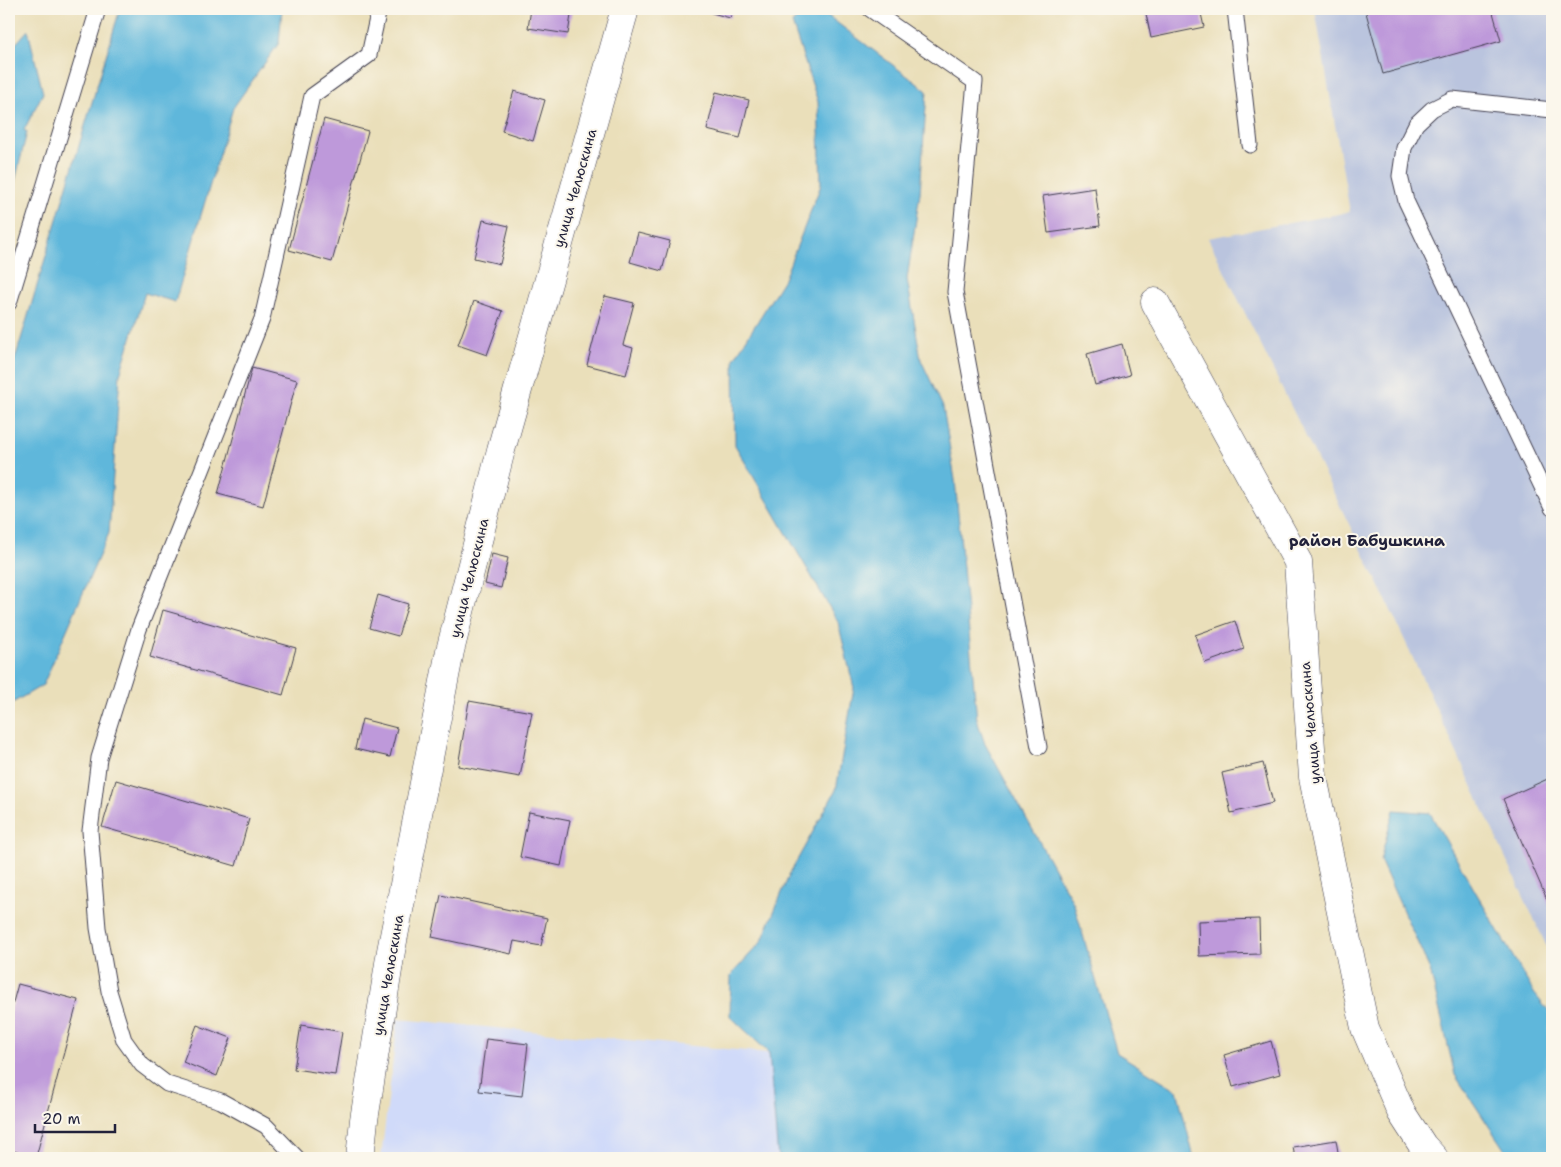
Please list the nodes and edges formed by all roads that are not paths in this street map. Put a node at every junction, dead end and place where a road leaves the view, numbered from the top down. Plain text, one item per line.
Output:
1 (98, 9) edge
2 (379, 9) edge
3 (625, 9) edge
4 (870, 9) edge
5 (1235, 9) edge
6 (1552, 110) edge
7 (1250, 144) dead end
8 (1155, 302) dead end
9 (9, 303) edge
10 (1552, 508) edge
11 (1039, 747) dead end
12 (297, 1158) edge
13 (360, 1158) edge
14 (1434, 1158) edge

1 - 9 lane
2 - 12 lane
3 - 13 street, улица Челюскина
4 - 11 lane
5 - 7 lane
6 - 10 lane
8 - 14 street, улица Челюскина

